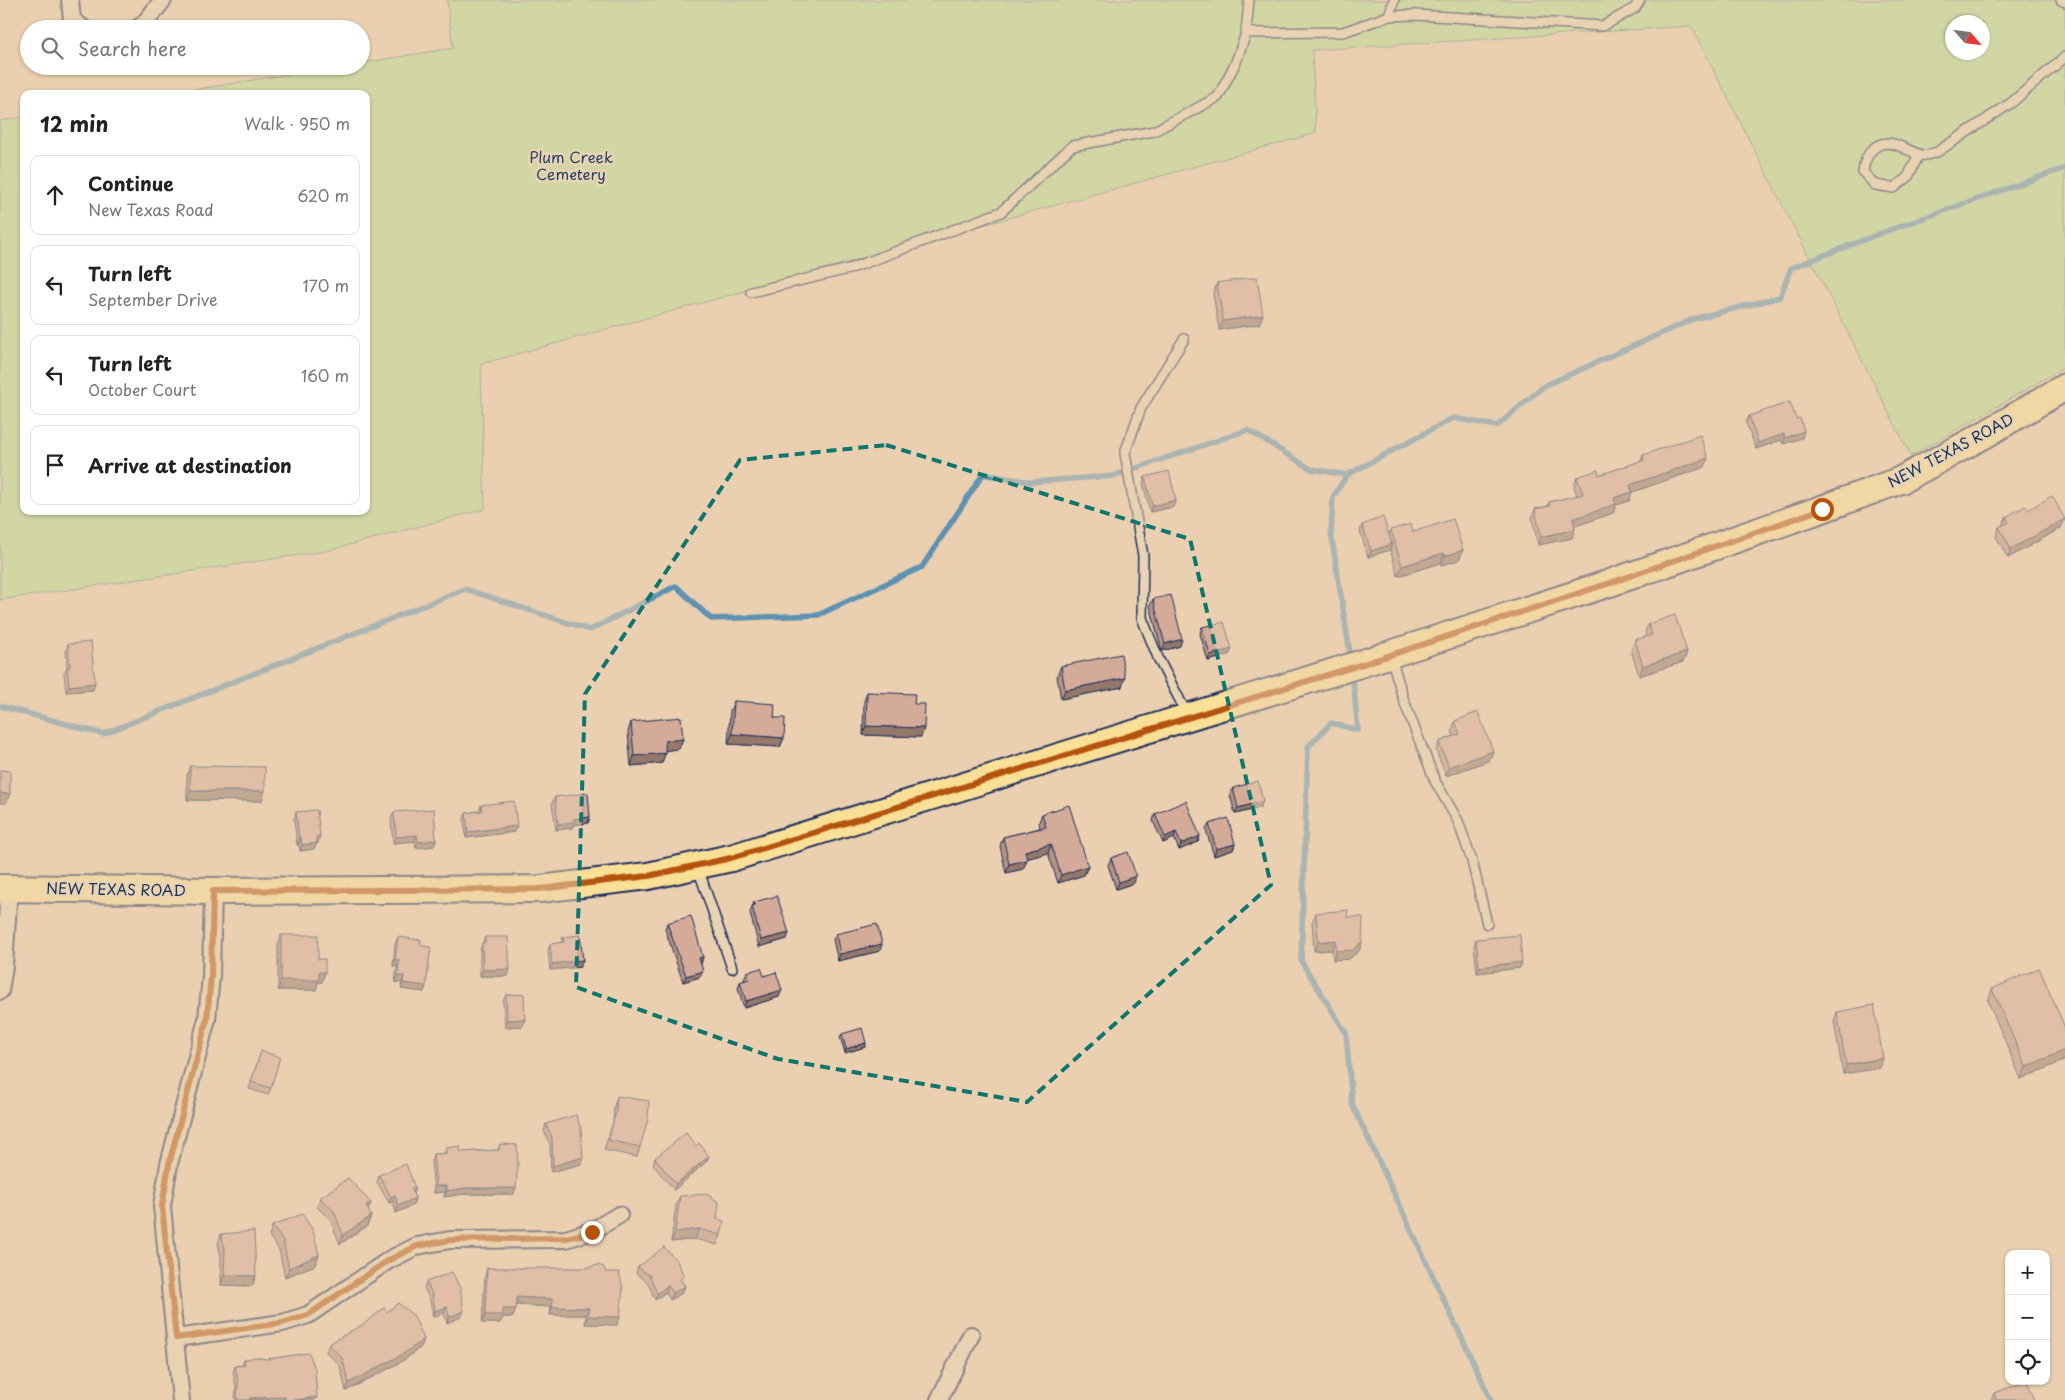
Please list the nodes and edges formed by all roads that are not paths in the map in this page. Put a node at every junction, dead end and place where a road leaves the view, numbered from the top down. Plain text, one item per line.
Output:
1 (70, 0) edge
2 (163, 0) edge
3 (1249, 0) edge
4 (1394, 0) edge
5 (1640, 0) edge
6 (2062, 0) edge
7 (2065, 2) edge
8 (1389, 16) junction
9 (72, 20) edge
10 (147, 20) edge
11 (1246, 34) junction
12 (2065, 56) edge
13 (1919, 154) junction
14 (751, 292) dead end
15 (1184, 339) dead end
16 (2065, 387) edge
17 (1390, 655) junction
18 (1189, 718) junction
19 (697, 866) junction
20 (4, 888) edge
21 (213, 891) junction
22 (1487, 924) dead end
23 (732, 968) dead end
24 (0, 991) edge
25 (619, 1215) dead end
26 (971, 1335) dead end
27 (176, 1338) junction
28 (181, 1400) edge
29 (939, 1400) edge

1 - 9 street
2 - 10 street
3 - 11 lane
4 - 8 lane
5 - 8 lane
6 - 7 lane
8 - 11 lane
11 - 14 lane
12 - 13 lane
13 - 13 lane
15 - 18 lane
16 - 17 main road, NEW TEXAS ROAD
17 - 18 main road, NEW TEXAS ROAD
17 - 22 lane
18 - 19 main road, NEW TEXAS ROAD
19 - 21 main road, NEW TEXAS ROAD
19 - 23 lane
20 - 21 main road, NEW TEXAS ROAD
20 - 24 street
21 - 27 street
25 - 27 street
26 - 29 street
27 - 28 street

